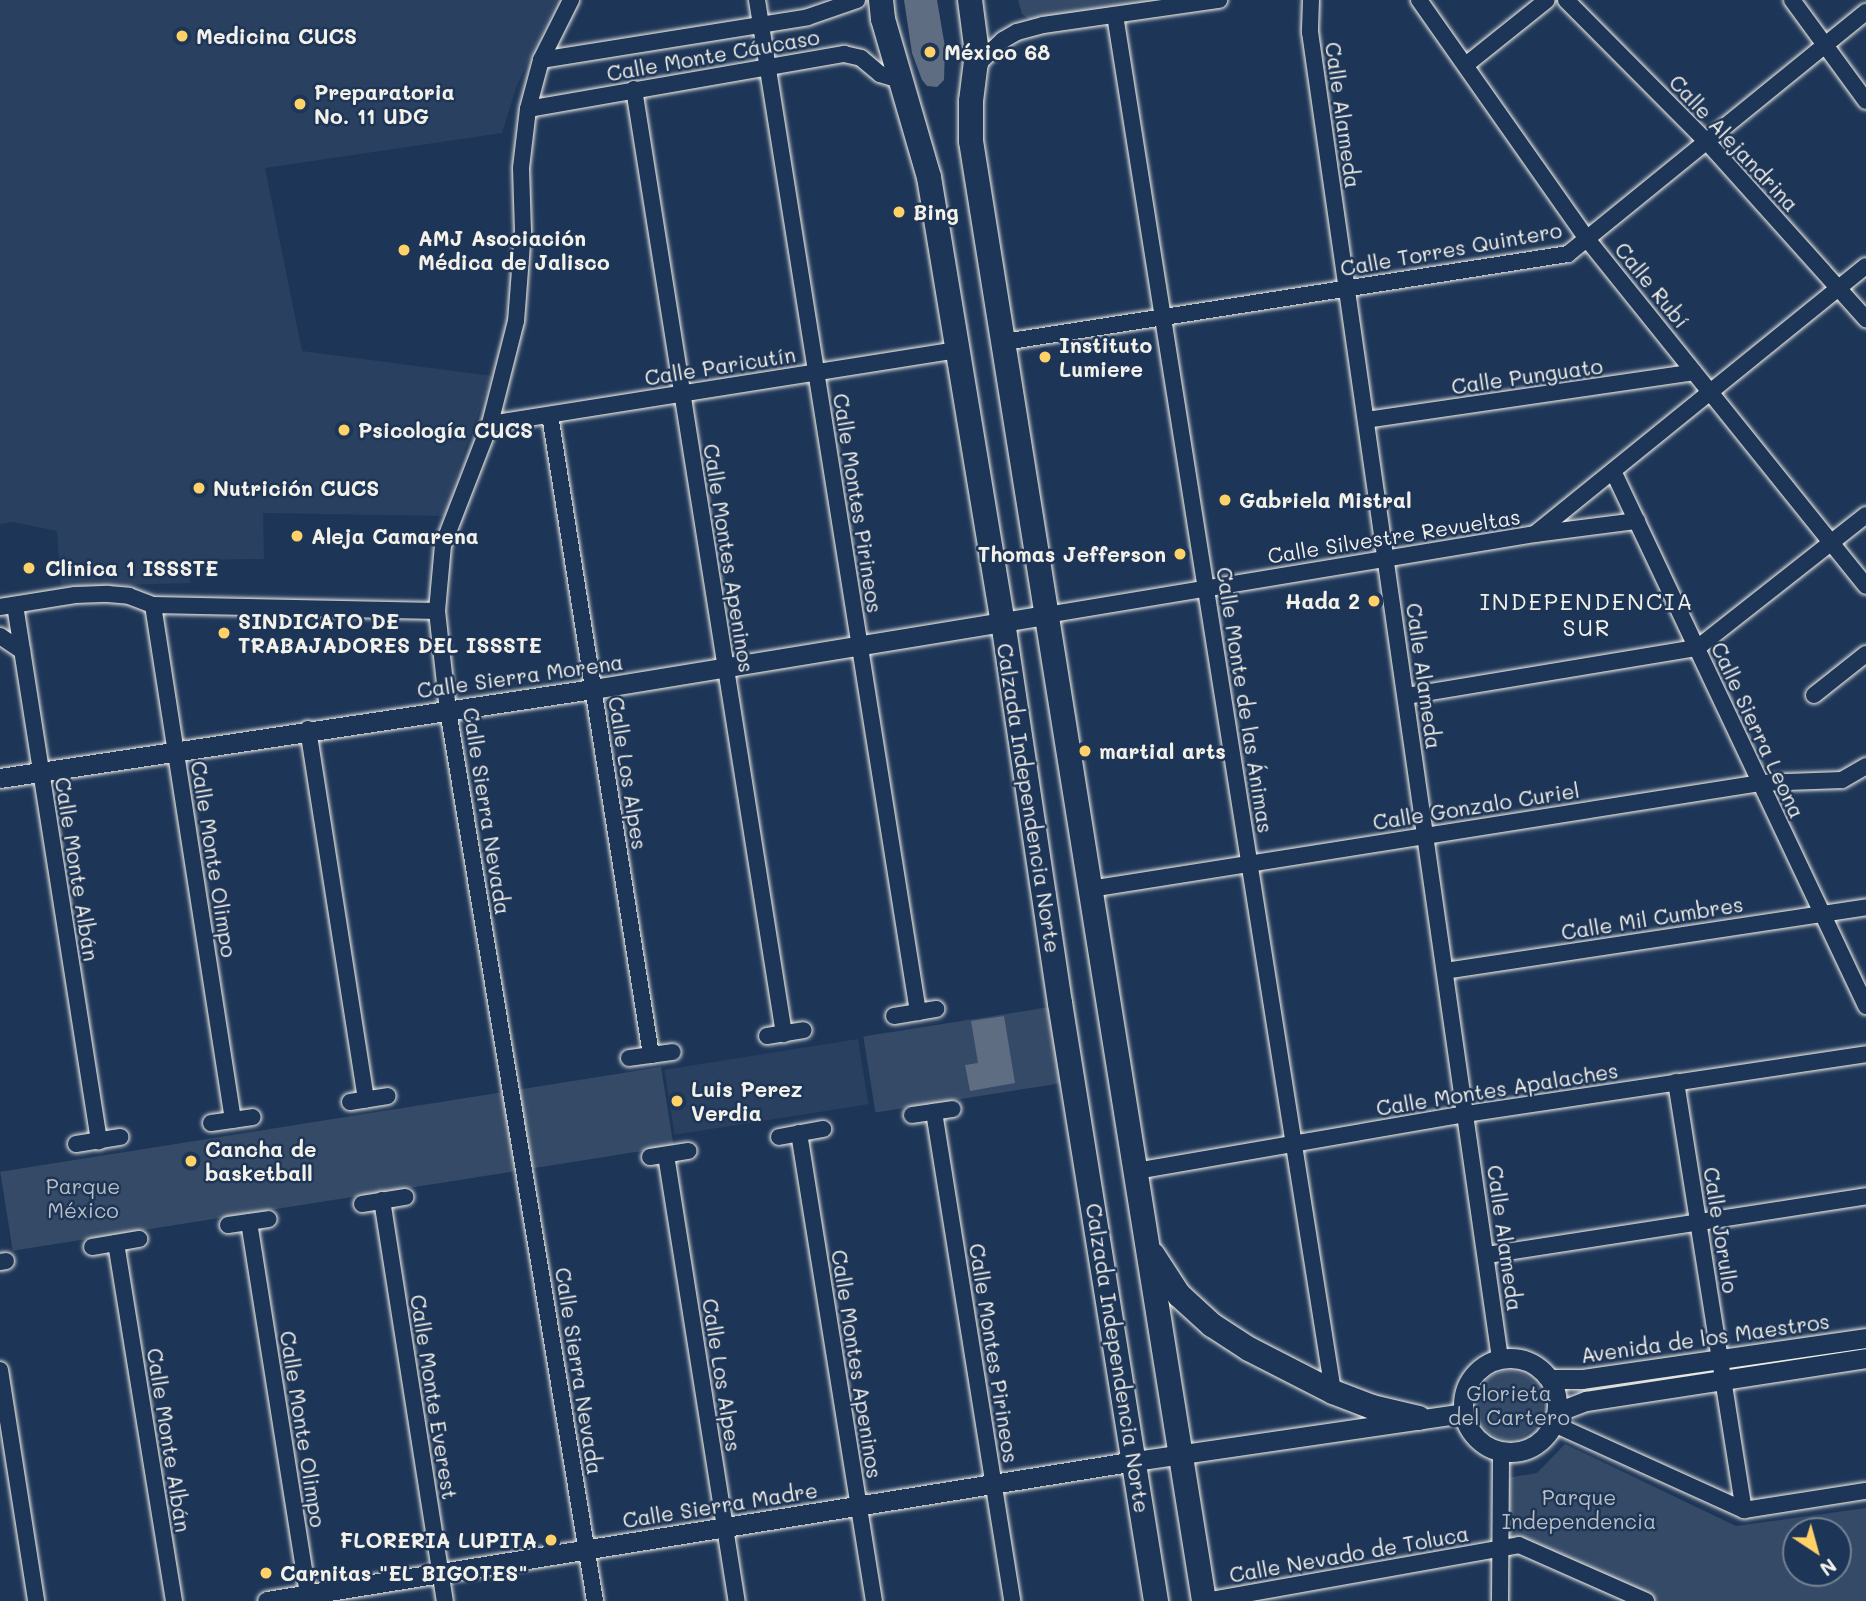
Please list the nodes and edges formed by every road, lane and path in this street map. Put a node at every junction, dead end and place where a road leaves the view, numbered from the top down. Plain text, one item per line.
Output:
1 (571, 0) edge
2 (757, 0) edge
3 (857, 0) edge
4 (881, 0) edge
5 (970, 0) edge
6 (1219, 0) edge
7 (1311, 0) edge
8 (1419, 0) edge
9 (1547, 0) edge
10 (1566, 0) edge
11 (1792, 0) edge
12 (1866, 12) edge
13 (1115, 15) junction
14 (761, 25) junction
15 (1826, 46) junction
16 (541, 60) junction
17 (1467, 64) junction
18 (768, 66) junction
19 (900, 80) junction
20 (973, 82) junction
21 (634, 89) junction
22 (1866, 101) edge
23 (528, 109) junction
24 (1708, 143) junction
25 (1587, 239) junction
26 (1866, 266) edge
27 (1839, 288) junction
28 (1348, 289) junction
29 (1163, 318) junction
30 (1866, 318) edge
31 (1004, 342) junction
32 (957, 350) junction
33 (816, 372) junction
34 (1695, 372) junction
35 (1710, 392) junction
36 (682, 394) junction
37 (550, 415) junction
38 (1366, 420) junction
39 (490, 424) junction
40 (1613, 471) junction
41 (1866, 515) edge
42 (1637, 521) junction
43 (1535, 534) junction
44 (1831, 542) junction
45 (1386, 559) junction
46 (1866, 586) edge
47 (1206, 588) junction
48 (153, 605) junction
49 (8, 606) edge
50 (437, 611) junction
51 (1046, 615) junction
52 (1003, 622) junction
53 (0, 636) edge
54 (860, 645) junction
55 (1697, 648) junction
56 (22, 651) junction
57 (1866, 654) edge
58 (725, 667) junction
59 (593, 689) junction
60 (1814, 695) dead end
61 (1406, 696) junction
62 (448, 710) junction
63 (308, 729) junction
64 (175, 750) junction
65 (1866, 766) edge
66 (40, 772) junction
67 (0, 778) edge
68 (1760, 783) junction
69 (1426, 835) junction
70 (1250, 863) junction
71 (1090, 889) junction
72 (1866, 907) edge
73 (1822, 913) junction
74 (1445, 971) junction
75 (1866, 1006) edge
76 (936, 1009) dead end
77 (918, 1012) junction
78 (894, 1016) dead end
79 (804, 1030) dead end
80 (784, 1034) junction
81 (767, 1036) dead end
82 (673, 1052) dead end
83 (1866, 1054) edge
84 (651, 1055) junction
85 (629, 1059) dead end
86 (1676, 1082) junction
87 (388, 1096) dead end
88 (953, 1109) dead end
89 (934, 1112) junction
90 (1466, 1114) junction
91 (912, 1115) dead end
92 (253, 1117) dead end
93 (233, 1120) junction
94 (211, 1123) dead end
95 (823, 1129) dead end
96 (799, 1133) junction
97 (779, 1136) dead end
98 (120, 1137) dead end
99 (100, 1140) junction
100 (1294, 1142) junction
101 (76, 1144) dead end
102 (690, 1151) dead end
103 (1136, 1171) junction
104 (1866, 1196) edge
105 (405, 1197) dead end
106 (382, 1200) junction
107 (362, 1204) dead end
108 (269, 1219) dead end
109 (249, 1222) junction
110 (1699, 1223) junction
111 (228, 1225) dead end
112 (139, 1239) dead end
113 (116, 1243) junction
114 (92, 1247) dead end
115 (1149, 1249) junction
116 (1487, 1255) junction
117 (1866, 1338) edge
118 (1866, 1358) edge
119 (1500, 1359) junction
120 (1720, 1359) junction
121 (0, 1370) edge
122 (1550, 1380) junction
123 (1723, 1380) junction
124 (1334, 1392) junction
125 (1463, 1413) junction
126 (1419, 1418) junction
127 (1555, 1418) junction
128 (1502, 1452) junction
129 (1181, 1454) junction
130 (1135, 1461) junction
131 (993, 1484) junction
132 (1866, 1491) edge
133 (859, 1506) junction
134 (1744, 1510) junction
135 (725, 1528) junction
136 (1500, 1549) junction
137 (587, 1550) junction
138 (441, 1573) junction
139 (308, 1598) edge
140 (36, 1601) edge
141 (174, 1601) edge
142 (267, 1601) edge
143 (445, 1601) edge
144 (595, 1601) edge
145 (737, 1601) edge
146 (874, 1601) edge
147 (1012, 1601) edge
148 (1156, 1601) edge
149 (1205, 1601) edge
150 (1500, 1601) edge
151 (1646, 1601) edge

1 - 16 street, Calle Sierra Nevada
2 - 14 street, Calle Montes Pirineos
3 - 14 street, Calle Monte Cáucaso
4 - 19 main road, Calzada Independencia Norte
5 - 20 main road
6 - 13 street
7 - 28 street, Calle Alameda
8 - 17 street, Calle Rubí
9 - 17 street
10 - 24 street, Calle Alejandrina
11 - 15 street
12 - 15 street, Calle Torres Quintero
13 - 20 street
13 - 29 street, Calle Monte de las Ánimas
14 - 16 street, Calle Monte Cáucaso
14 - 18 street, Calle Montes Pirineos
15 - 22 street
15 - 24 street, Calle Torres Quintero
16 - 23 street, Calle Sierra Nevada
17 - 25 street, Calle Rubí
18 - 19 street, Calle Monte Cáucaso
18 - 21 street, Calle Monte Cáucaso
18 - 33 street, Calle Montes Pirineos
19 - 32 main road, Calzada Independencia Norte
20 - 31 main road
21 - 23 street, Calle Monte Cáucaso
21 - 36 street, Calle Montes Apeninos
23 - 39 street, Calle Sierra Nevada
24 - 25 street, Calle Torres Quintero
24 - 27 street, Calle Alejandrina
25 - 28 street, Calle Torres Quintero
25 - 34 street, Calle Rubí
26 - 27 street, Calle Silvestre Revueltas
27 - 30 street, Calle Alejandrina
27 - 35 street, Calle Silvestre Revueltas
28 - 29 street, Calle Torres Quintero
28 - 38 street, Calle Alameda
29 - 31 street, Calle Torres Quintero
29 - 47 street, Calle Monte de las Ánimas
31 - 51 main road
32 - 33 street, Calle Paricutín
32 - 52 main road, Calzada Independencia Norte
33 - 36 street, Calle Paricutín
33 - 54 street, Calle Montes Pirineos
34 - 35 street, Calle Rubí
34 - 38 street, Calle Punguato
35 - 40 street, Calle Silvestre Revueltas
35 - 44 street, Calle Rubí
36 - 37 street, Calle Paricutín
36 - 58 street, Calle Montes Apeninos
37 - 39 street, Calle Paricutín
37 - 59 street, Calle Los Alpes
38 - 45 street, Calle Alameda
39 - 50 street, Calle Sierra Nevada
40 - 42 street, Calle Sierra Leona
40 - 43 street, Calle Silvestre Revueltas
41 - 44 street
42 - 43 street
42 - 55 street, Calle Sierra Leona
43 - 45 street, Calle Silvestre Revueltas
44 - 46 street, Calle Rubí
44 - 55 street
45 - 47 street, Calle Silvestre Revueltas
45 - 61 street, Calle Alameda
47 - 51 street, Calle Silvestre Revueltas
47 - 70 street, Calle Monte de las Ánimas
48 - 49 street
48 - 50 street
48 - 64 street, Calle Monte Olimpo
49 - 56 street, Calle Monte Albán
50 - 62 street, Calle Sierra Nevada
51 - 52 street, Calle Sierra Morena
51 - 71 main road
52 - 54 street, Calle Sierra Morena
52 - 130 main road, Calzada Independencia Norte
53 - 56 street
54 - 58 street, Calle Sierra Morena
54 - 77 street, Calle Montes Pirineos
55 - 61 street
55 - 68 street, Calle Sierra Leona
56 - 66 street, Calle Monte Albán
57 - 60 street
58 - 59 street, Calle Sierra Morena
58 - 80 street, Calle Montes Apeninos
59 - 62 street, Calle Sierra Morena
59 - 84 street, Calle Los Alpes
61 - 69 street, Calle Alameda
62 - 63 street, Calle Sierra Morena
62 - 137 street, Calle Sierra Nevada
63 - 64 street, Calle Sierra Morena
63 - 87 street
64 - 66 street, Calle Sierra Morena
64 - 93 street, Calle Monte Olimpo
65 - 68 street, Calle Gonzalo Curiel
66 - 67 street, Calle Sierra Morena
66 - 99 street, Calle Monte Albán
68 - 69 street, Calle Gonzalo Curiel
68 - 73 street, Calle Sierra Leona
69 - 70 street, Calle Gonzalo Curiel
69 - 74 street, Calle Alameda
70 - 71 street, Calle Gonzalo Curiel
70 - 100 street, Calle Monte de las Ánimas
71 - 103 main road
72 - 73 street, Calle Mil Cumbres
73 - 74 street, Calle Mil Cumbres
73 - 75 street, Calle Sierra Leona
74 - 90 street, Calle Alameda
76 - 77 street
77 - 78 street
79 - 80 street
80 - 81 street
82 - 84 street
83 - 86 street, Calle Montes Apalaches
84 - 85 street
86 - 90 street, Calle Montes Apalaches
86 - 110 street, Calle Jorullo
88 - 89 street
89 - 91 street
89 - 131 street, Calle Montes Pirineos
90 - 100 street, Calle Montes Apalaches
90 - 116 street, Calle Alameda
92 - 93 street
93 - 94 street
95 - 96 street
96 - 97 street
96 - 133 street, Calle Montes Apeninos
98 - 99 street
99 - 101 street
100 - 103 street, Calle Montes Apalaches
100 - 124 street, Calle Monte de las Ánimas
102 - 135 street, Calle Los Alpes
103 - 115 main road
104 - 110 street
105 - 106 street
106 - 107 street
106 - 138 street, Calle Monte Everest
108 - 109 street
109 - 111 street
109 - 139 street, Calle Monte Olimpo
110 - 116 street
110 - 120 street, Calle Jorullo
112 - 113 street
113 - 114 street
113 - 141 street, Calle Monte Albán
115 - 124 main road
115 - 129 main road
116 - 119 street, Calle Alameda
117 - 120 street, Avenida de los Maestros
118 - 123 street, Avenida de los Maestros
119 - 122 street
119 - 125 street
120 - 122 street, Avenida de los Maestros
120 - 123 street, Calle Jorullo
121 - 140 street
122 - 127 street
123 - 127 street, Avenida de los Maestros
123 - 134 street, Calle Jorullo
124 - 126 main road
125 - 126 street
125 - 128 street
126 - 129 street
127 - 128 street
127 - 134 street
128 - 136 street
129 - 130 street, Calle Sierra Madre
129 - 149 main road
130 - 131 street, Calle Sierra Madre
130 - 148 main road, Calzada Independencia Norte
131 - 133 street, Calle Sierra Madre
131 - 147 street, Calle Montes Pirineos
132 - 134 street
133 - 135 street, Calle Sierra Madre
133 - 146 street, Calle Montes Apeninos
135 - 137 street, Calle Sierra Madre
135 - 145 street, Calle Los Alpes
136 - 149 street, Calle Nevado de Toluca
136 - 150 street
136 - 151 street, Calle Nevado de Toluca
137 - 138 street, Calle Sierra Madre
137 - 144 street, Calle Sierra Nevada
138 - 139 street, Calle Sierra Madre
138 - 143 street, Calle Monte Everest
139 - 142 street, Calle Sierra Madre

